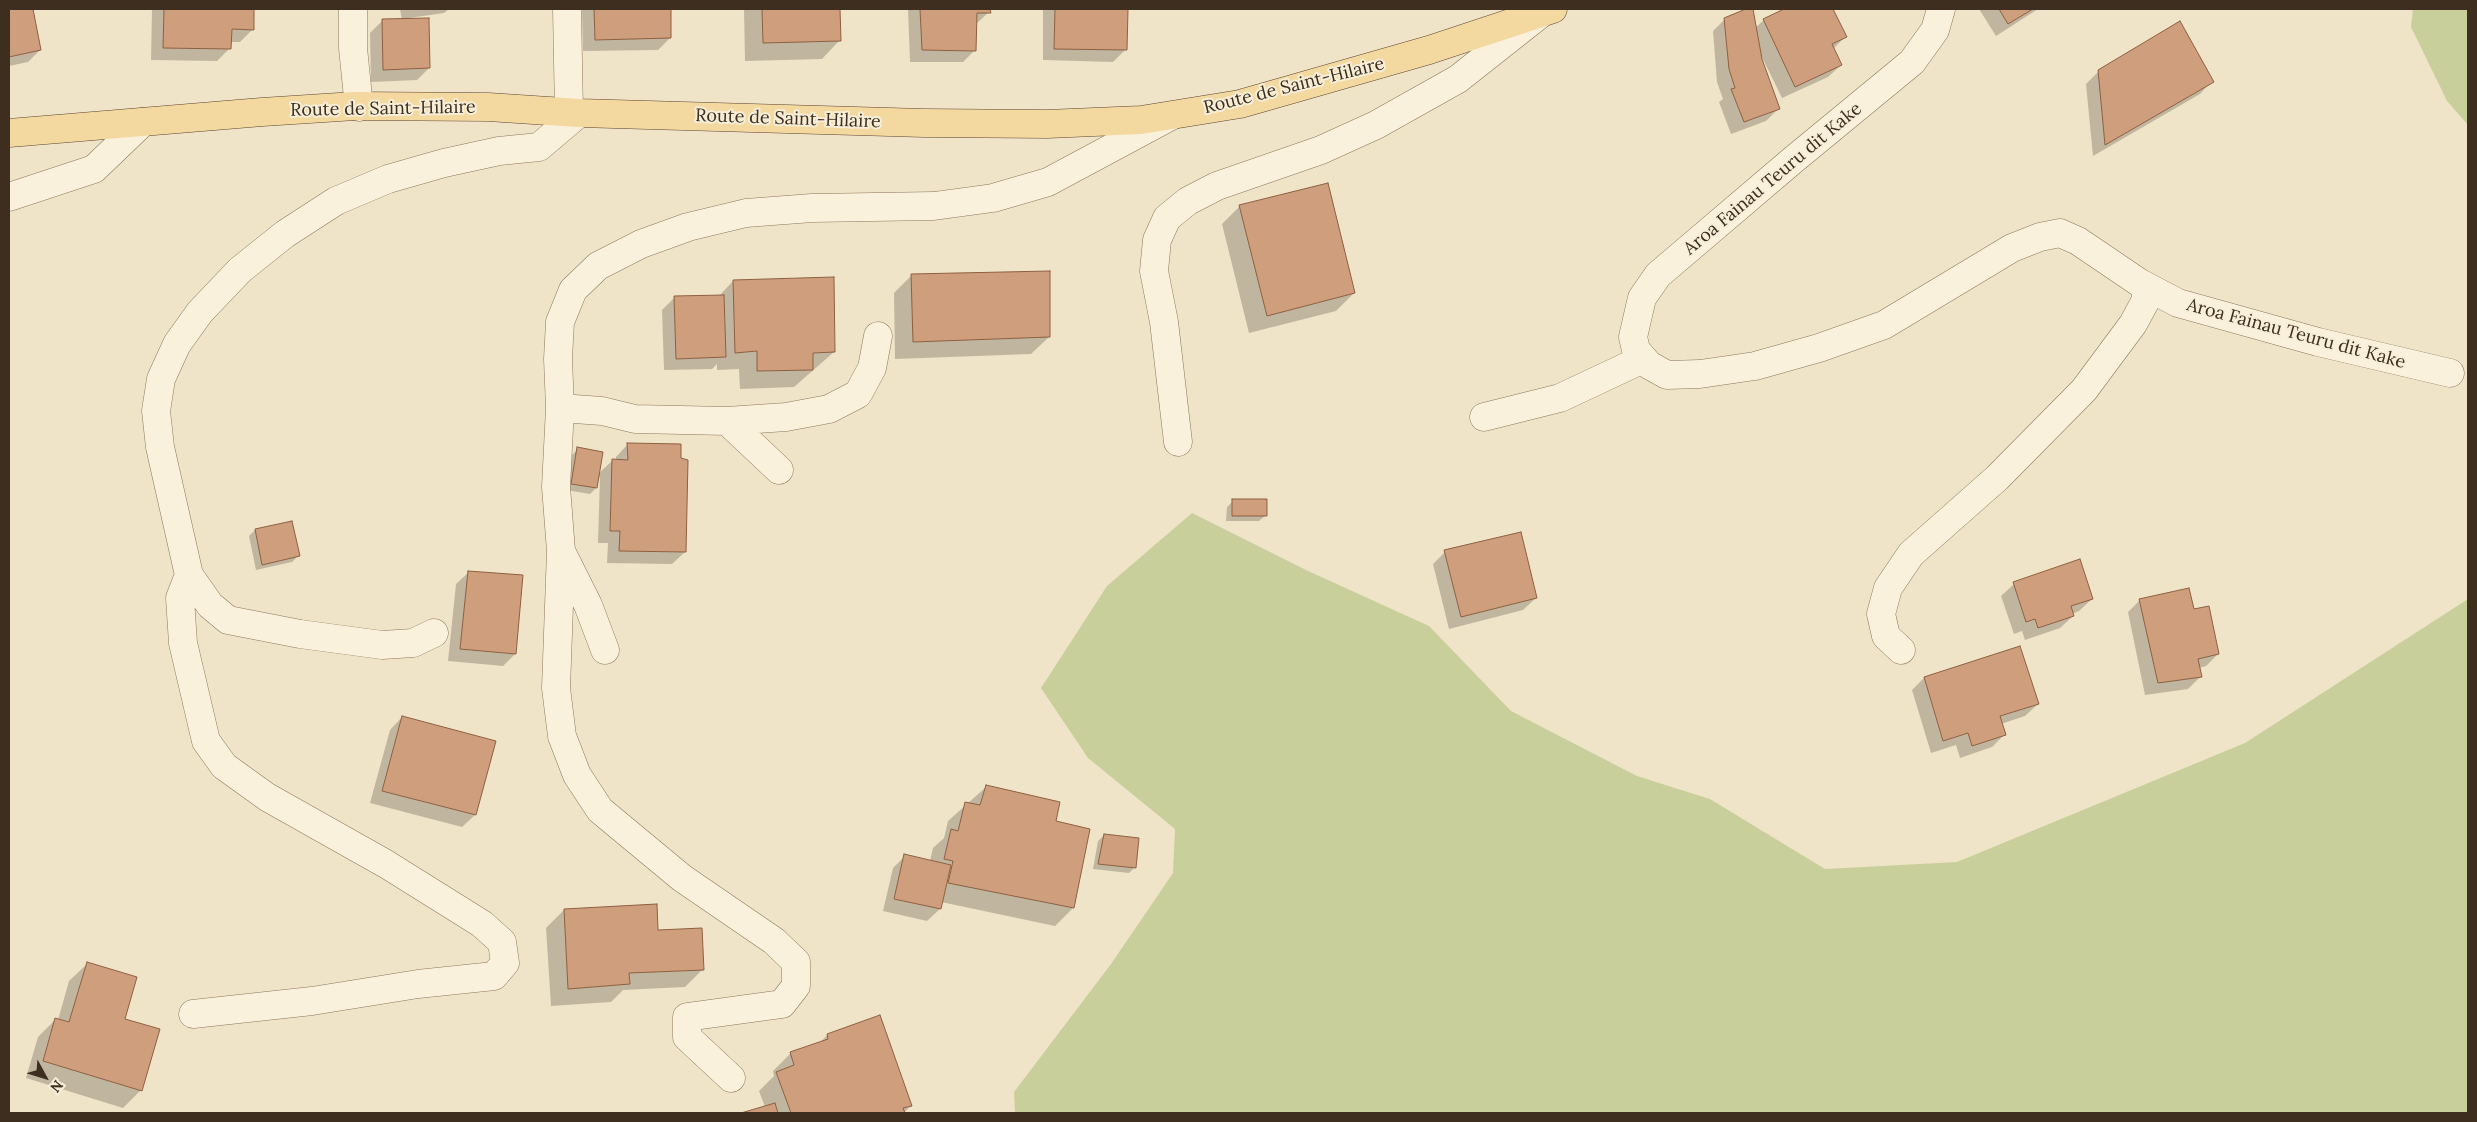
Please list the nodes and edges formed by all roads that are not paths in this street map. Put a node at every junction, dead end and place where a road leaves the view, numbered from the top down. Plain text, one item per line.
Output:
1 (353, 9) edge
2 (567, 9) edge
3 (1940, 9) edge
4 (1546, 12) edge
5 (359, 106) junction
6 (574, 113) junction
7 (1172, 115) junction
8 (143, 122) junction
9 (9, 133) edge
10 (9, 197) edge
11 (2145, 286) junction
12 (878, 336) dead end
13 (1644, 359) junction
14 (2450, 373) dead end
15 (560, 408) junction
16 (1484, 417) dead end
17 (727, 421) junction
18 (1178, 442) dead end
19 (779, 470) dead end
20 (561, 551) junction
21 (189, 575) junction
22 (434, 633) dead end
23 (605, 650) dead end
24 (1901, 650) dead end
25 (193, 1014) dead end
26 (731, 1078) dead end

1 - 5 street
2 - 6 street
3 - 13 street, Aroa Fainau Teuru dit Kake
4 - 7 main road, Route de Saint-Hilaire
4 - 18 street
5 - 6 main road, Route de Saint-Hilaire
5 - 8 main road, Route de Saint-Hilaire
6 - 7 main road, Route de Saint-Hilaire
6 - 21 street
7 - 15 street
8 - 9 main road, Route de Saint-Hilaire
8 - 10 street
11 - 13 street, Aroa Fainau Teuru dit Kake
11 - 14 street, Aroa Fainau Teuru dit Kake
11 - 24 street
12 - 17 street
13 - 16 street
15 - 17 street
15 - 20 street
17 - 19 street
20 - 23 street
20 - 26 street
21 - 22 street
21 - 25 street

